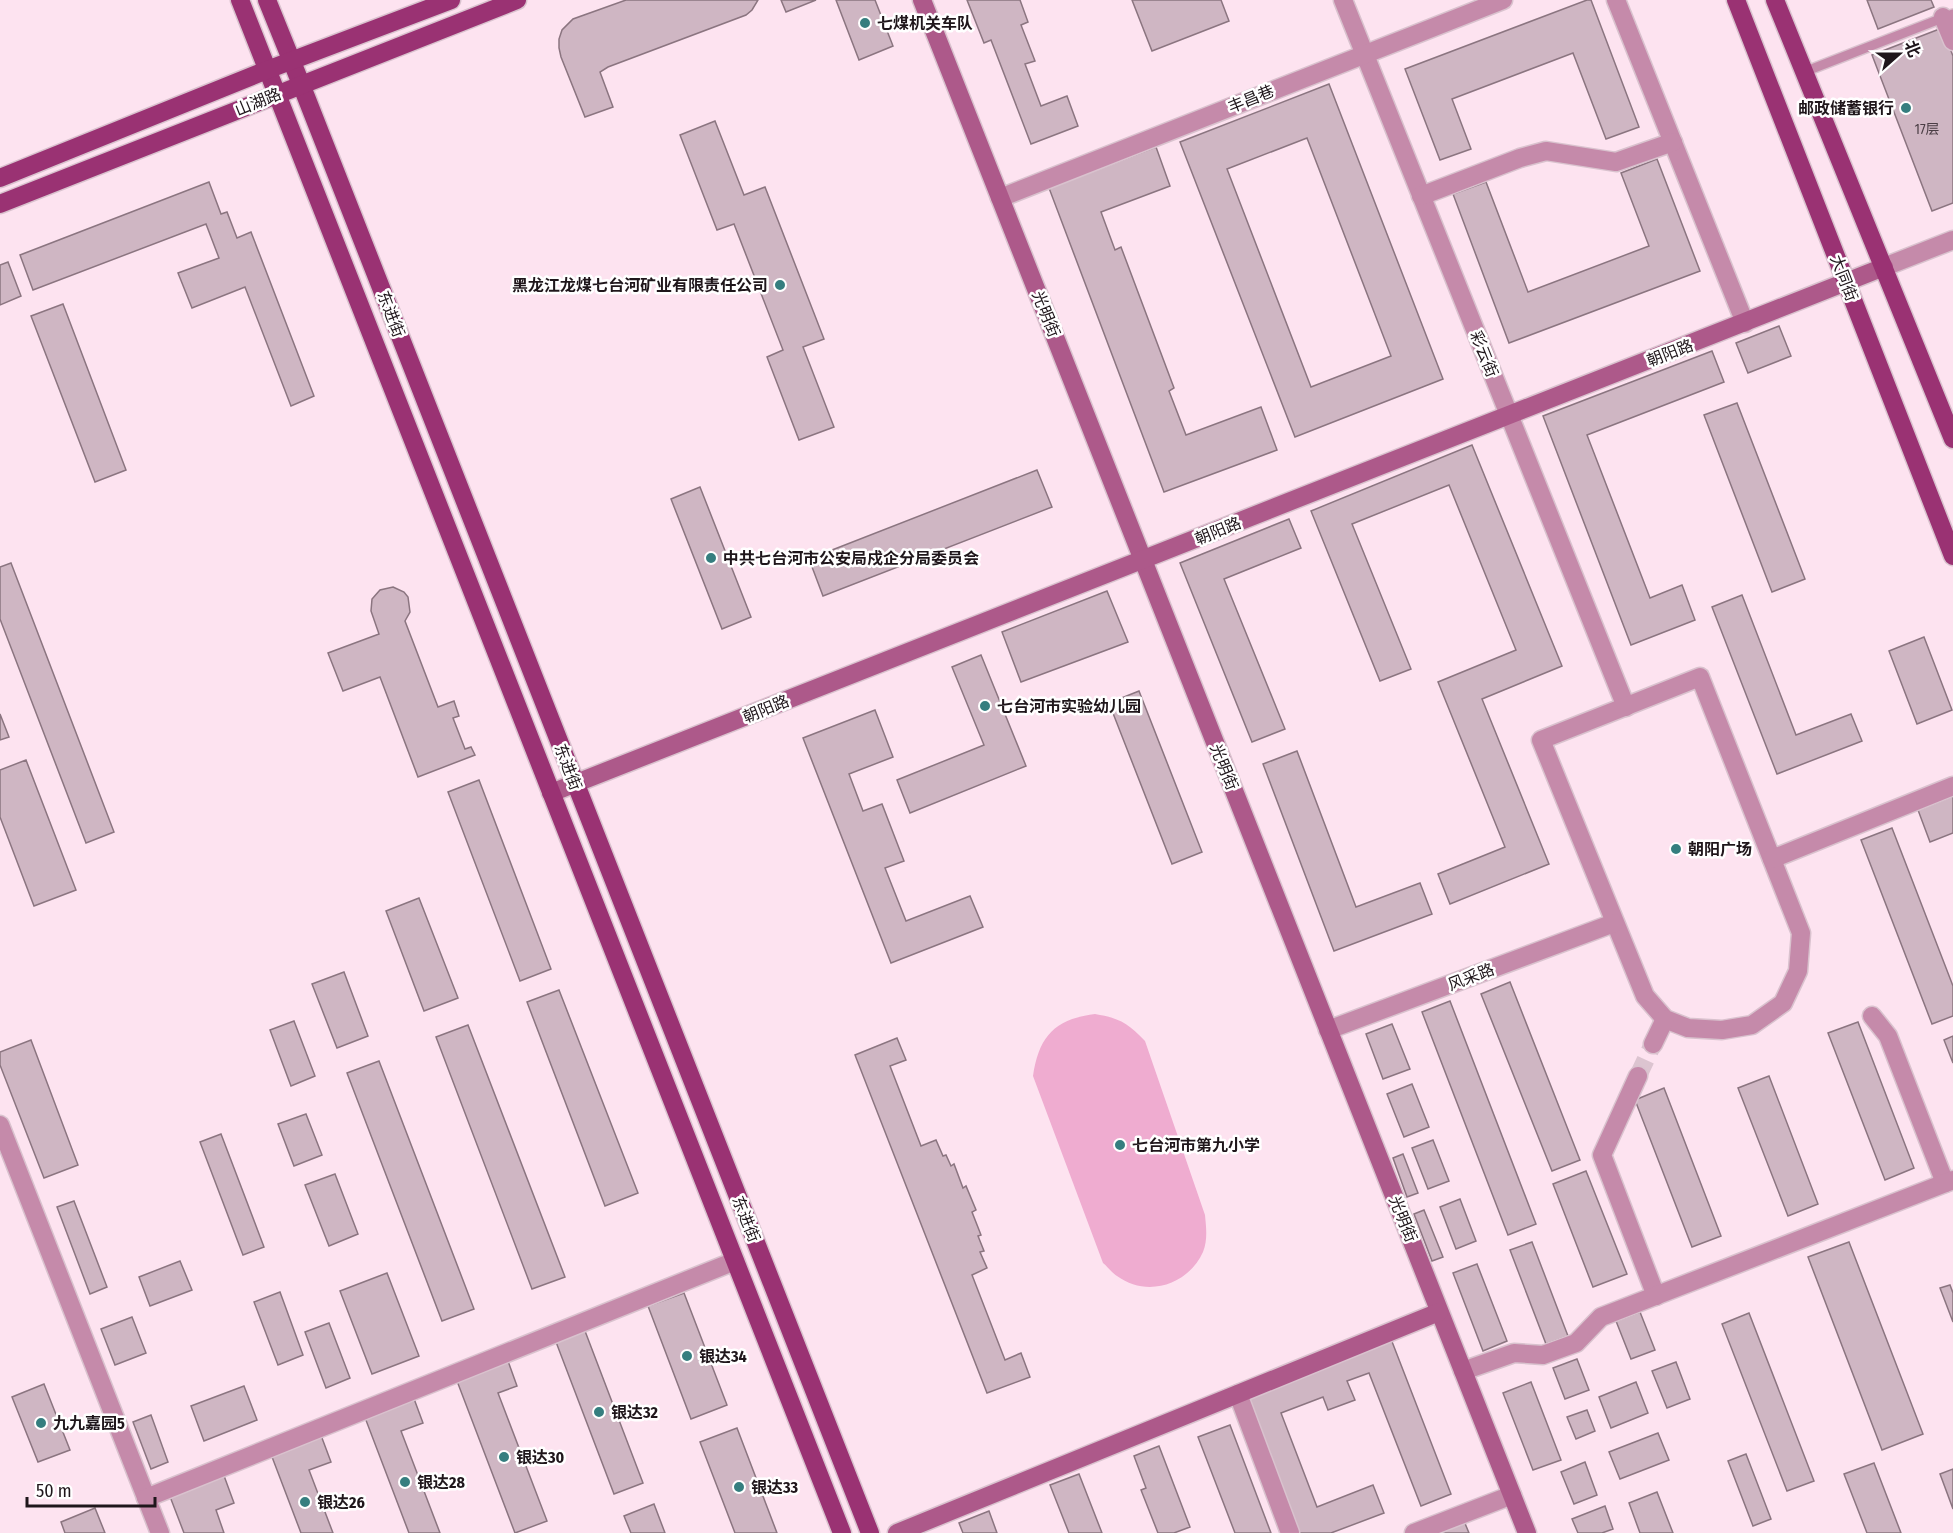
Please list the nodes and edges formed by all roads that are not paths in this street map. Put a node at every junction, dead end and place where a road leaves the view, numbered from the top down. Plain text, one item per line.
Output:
1 (240, 0) edge
2 (267, 0) edge
3 (451, 0) edge
4 (517, 0) edge
5 (922, 0) edge
6 (1343, 0) edge
7 (1503, 0) edge
8 (1616, 0) edge
9 (1736, 0) edge
10 (1775, 0) edge
11 (1948, 15) edge
12 (1953, 41) edge
13 (1365, 55) junction
14 (291, 63) junction
15 (267, 70) junction
16 (1804, 72) junction
17 (302, 84) junction
18 (277, 95) junction
19 (1673, 142) junction
20 (0, 178) edge
21 (1421, 196) junction
22 (1000, 198) junction
23 (0, 204) edge
24 (1953, 240) edge
25 (1884, 267) junction
26 (1845, 284) junction
27 (1745, 323) junction
28 (1509, 416) junction
29 (1953, 439) edge
30 (1953, 556) edge
31 (1143, 560) junction
32 (1626, 707) junction
33 (575, 784) junction
34 (1953, 786) edge
35 (551, 793) junction
36 (1772, 859) junction
37 (1614, 923) junction
38 (1872, 1016) dead end
39 (1665, 1019) junction
40 (1328, 1030) junction
41 (1653, 1044) tunnel mouth
42 (1638, 1076) tunnel mouth
43 (0, 1125) edge
44 (1949, 1181) edge
45 (735, 1262) junction
46 (1656, 1296) junction
47 (1439, 1312) junction
48 (1463, 1371) junction
49 (1238, 1394) junction
50 (1512, 1495) junction
51 (146, 1498) junction
52 (160, 1533) edge
53 (842, 1533) edge
54 (870, 1533) edge
55 (897, 1533) edge
56 (1290, 1533) edge
57 (1414, 1533) edge
58 (1527, 1533) edge

1 - 15 main road, 东进街
2 - 14 main road, 东进街
3 - 14 main road, 山湖路
4 - 17 main road, 山湖路
5 - 22 street, 光明街
6 - 13 street, 彩云街
7 - 13 street, 丰昌巷
8 - 19 street
9 - 26 main road, 大同街
10 - 16 main road
11 - 12 street
11 - 16 lane
13 - 21 street, 彩云街
13 - 22 street, 丰昌巷
14 - 15 main road, 山湖路
14 - 17 main road, 东进街
15 - 18 main road, 东进街
15 - 20 main road, 山湖路
16 - 25 main road
17 - 18 main road, 山湖路
17 - 33 main road, 东进街
18 - 23 main road, 山湖路
18 - 35 main road, 东进街
19 - 21 street
19 - 27 street
21 - 28 street, 彩云街
22 - 31 street, 光明街
24 - 25 street
25 - 26 street, 朝阳路
25 - 29 main road
26 - 27 street, 朝阳路
26 - 30 main road, 大同街
27 - 28 street, 朝阳路
28 - 31 street, 朝阳路
28 - 32 street, 彩云街
31 - 33 street, 朝阳路
31 - 40 street, 光明街
32 - 36 street
32 - 37 street
33 - 35 street, 朝阳路
33 - 54 main road, 东进街
34 - 36 street
35 - 45 main road, 东进街
36 - 39 street
37 - 39 street
37 - 40 street, 风采路
38 - 44 street
39 - 41 street
40 - 47 street, 光明街
42 - 46 street
43 - 51 street
44 - 46 street
45 - 51 street
45 - 53 main road, 东进街
46 - 48 street
47 - 48 street, 光明街
47 - 49 street
48 - 50 street, 光明街
49 - 55 street
49 - 56 street
50 - 57 street
50 - 58 street, 光明街
51 - 52 street

